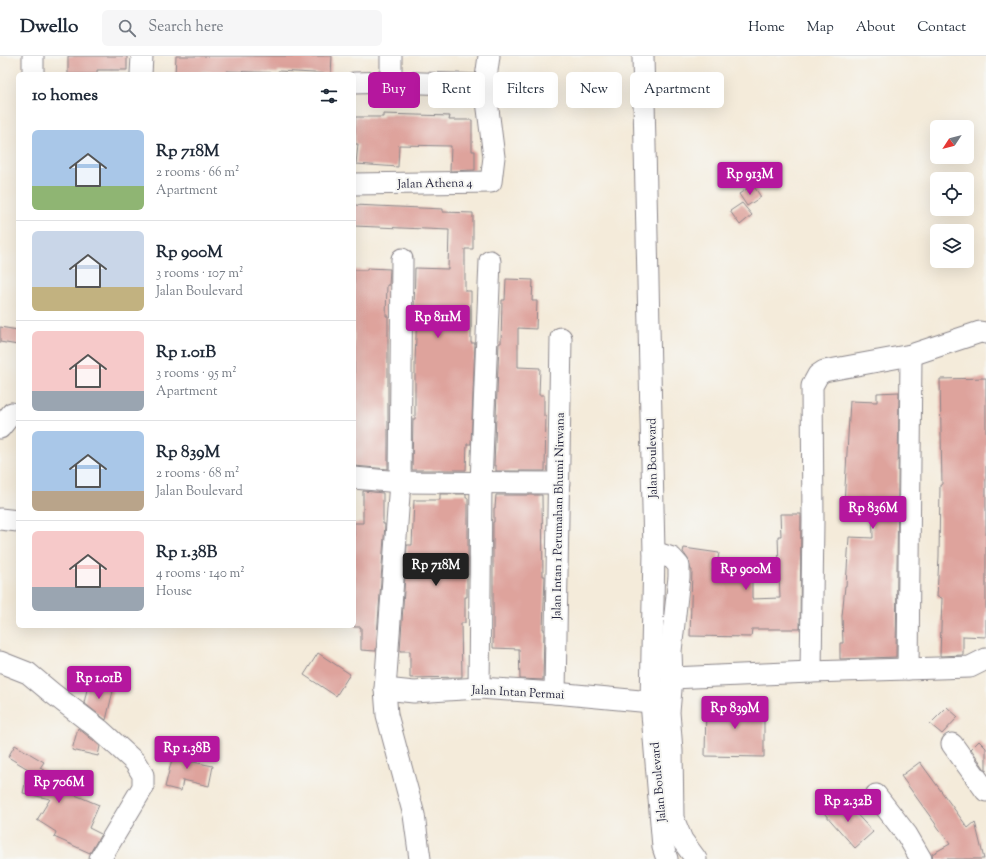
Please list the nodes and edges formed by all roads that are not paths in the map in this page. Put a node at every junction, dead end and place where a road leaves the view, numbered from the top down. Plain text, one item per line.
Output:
1 (33, 56) edge
2 (142, 56) edge
3 (391, 56) edge
4 (489, 56) edge
5 (643, 56) edge
6 (32, 72) edge
7 (141, 72) edge
8 (391, 72) edge
9 (356, 83) edge
10 (368, 83) edge
11 (485, 85) joint
12 (356, 184) edge
13 (402, 259) dead end
14 (490, 261) dead end
15 (986, 333) edge
16 (561, 338) dead end
17 (911, 355) junction
18 (356, 478) edge
19 (400, 482) junction
20 (481, 482) junction
21 (559, 483) junction
22 (0, 519) edge
23 (16, 521) edge
24 (654, 552) junction
25 (986, 659) edge
26 (0, 662) edge
27 (908, 669) junction
28 (811, 672) junction
29 (672, 678) junction
30 (479, 688) junction
31 (385, 689) junction
32 (555, 693) junction
33 (651, 702) junction
34 (952, 744) dead end
35 (986, 791) edge
36 (876, 795) dead end
37 (100, 859) edge
38 (420, 859) edge
39 (667, 859) edge
40 (696, 859) edge
41 (921, 859) edge

1 - 6 street
2 - 7 street
3 - 8 street
4 - 11 street
5 - 24 street, Jalan Boulevard
9 - 10 street
11 - 12 street, Jalan Athena 4
13 - 19 street
14 - 20 street
15 - 17 street
16 - 21 street, Jalan Intan 1 Perumahan Bhumi Nirwana
17 - 27 street
17 - 28 street
18 - 19 street
19 - 20 street
19 - 31 street
20 - 21 street
20 - 30 street
21 - 32 street, Jalan Intan 1 Perumahan Bhumi Nirwana
22 - 23 street
24 - 29 street
24 - 33 street, Jalan Boulevard
25 - 27 street
26 - 37 street
27 - 28 street
28 - 29 street
29 - 40 street
30 - 31 street, Jalan Intan Permai
30 - 32 street, Jalan Intan Permai
31 - 38 street
32 - 33 street, Jalan Intan Permai
33 - 39 street, Jalan Boulevard
34 - 35 street
36 - 41 street

